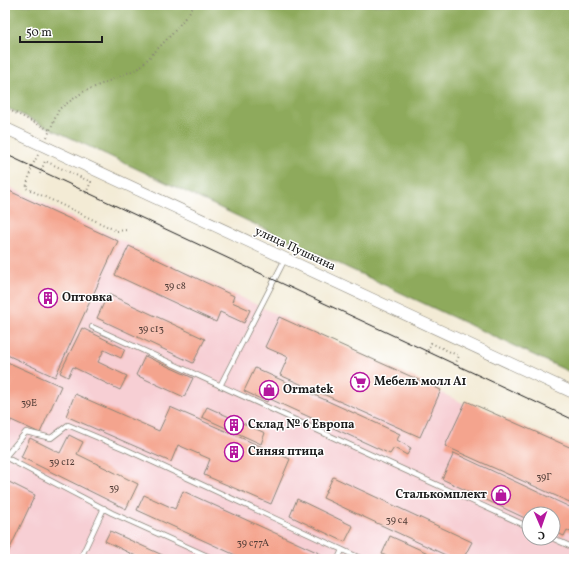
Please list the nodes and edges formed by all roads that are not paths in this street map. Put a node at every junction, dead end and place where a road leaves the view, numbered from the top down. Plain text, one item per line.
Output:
1 (5, 128) edge
2 (285, 259) junction
3 (92, 327) dead end
4 (220, 386) junction
5 (574, 393) edge
6 (5, 457) edge
7 (104, 508) junction
8 (521, 523) edge
9 (561, 542) edge
10 (574, 548) edge
11 (342, 550) junction
12 (87, 559) edge
13 (214, 559) edge
14 (338, 559) edge
15 (362, 559) edge

1 - 2 street, улица Пушкина
2 - 4 lane
2 - 5 street, улица Пушкина
3 - 4 lane
4 - 8 lane
6 - 7 lane
6 - 11 lane
7 - 12 lane
7 - 13 lane
9 - 10 lane
11 - 14 lane
11 - 15 lane

